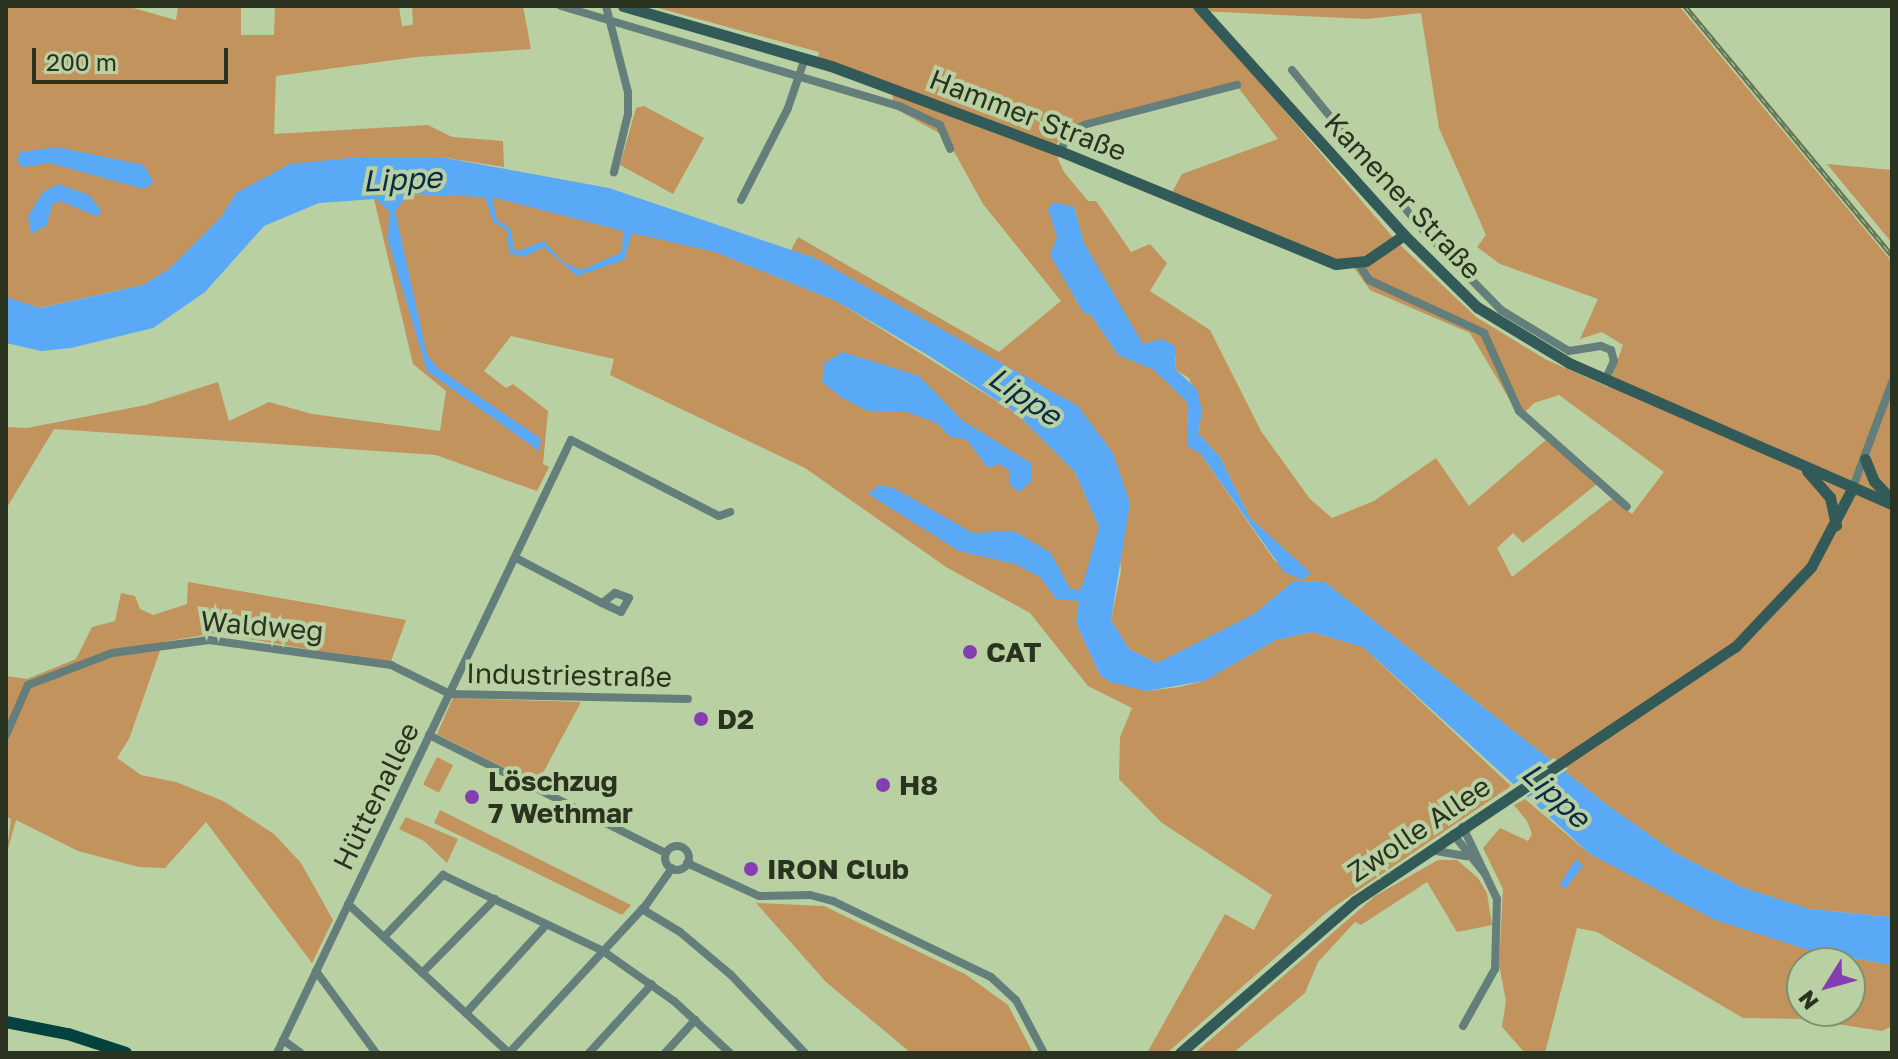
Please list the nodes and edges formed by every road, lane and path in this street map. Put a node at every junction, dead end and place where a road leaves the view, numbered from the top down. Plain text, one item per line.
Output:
1 (561, 6) edge
2 (606, 6) edge
3 (623, 6) edge
4 (1202, 10) edge
5 (608, 20) junction
6 (805, 58) junction
7 (1292, 70) dead end
8 (800, 77) junction
9 (1237, 85) dead end
10 (950, 149) dead end
11 (1060, 151) junction
12 (614, 172) dead end
13 (741, 200) dead end
14 (1404, 235) junction
15 (1359, 264) junction
16 (1605, 380) junction
17 (1892, 382) edge
18 (1865, 459) junction
19 (1802, 466) junction
20 (1853, 487) junction
21 (1892, 502) edge
22 (1627, 507) dead end
23 (730, 512) dead end
24 (1836, 525) junction
25 (516, 558) junction
26 (602, 603) dead end
27 (450, 694) junction
28 (688, 699) dead end
29 (6, 735) edge
30 (429, 735) junction
31 (1458, 831) junction
32 (1430, 850) junction
33 (666, 853) junction
34 (1466, 856) junction
35 (687, 863) junction
36 (672, 868) junction
37 (1491, 880) junction
38 (495, 899) junction
39 (348, 904) junction
40 (642, 909) junction
41 (546, 925) junction
42 (384, 937) junction
43 (603, 951) junction
44 (316, 971) junction
45 (422, 973) junction
46 (652, 984) junction
47 (466, 1013) junction
48 (695, 1020) junction
49 (6, 1022) edge
50 (1463, 1026) dead end
51 (283, 1040) junction
52 (126, 1053) edge
53 (277, 1053) edge
54 (301, 1053) edge
55 (376, 1053) edge
56 (509, 1053) edge
57 (589, 1053) edge
58 (665, 1053) edge
59 (730, 1053) edge
60 (805, 1053) edge
61 (1044, 1053) edge
62 (1180, 1053) edge

1 - 5 street, Hammer Straße
2 - 5 street
3 - 6 main road, Hammer Straße
4 - 14 main road, Kamener Straße
5 - 8 street, Hammer Straße
5 - 12 street
6 - 8 street
6 - 11 main road, Hammer Straße
7 - 16 street, Kamener Straße
8 - 10 street, Hammer Straße
8 - 13 street
9 - 11 street
11 - 15 main road, Hammer Straße
14 - 15 main road
14 - 16 main road, Kamener Straße
15 - 22 street, Kamener Straße
16 - 19 main road, Kamener Straße
17 - 18 street
18 - 20 street
18 - 21 main road
19 - 20 main road, Kamener Straße
19 - 24 main road
20 - 21 main road, Kamener Straße
20 - 24 main road, Zwolle Allee
23 - 25 street, Hüttenallee
24 - 31 main road, Zwolle Allee
25 - 26 street
25 - 27 street, Hüttenallee
27 - 28 street, Industriestraße
27 - 29 street, Waldweg
27 - 30 street, Hüttenallee
30 - 33 street
30 - 39 street, Hüttenallee
31 - 32 main road, Zwolle Allee
31 - 34 street
31 - 37 street
32 - 34 street
32 - 62 main road, Zwolle Allee
33 - 35 street
33 - 36 street
34 - 37 street
35 - 36 street
35 - 61 street
36 - 40 street
37 - 50 street
38 - 41 street
38 - 42 street
38 - 45 street
39 - 42 street
39 - 44 street, Hüttenallee
40 - 43 street
40 - 60 street
41 - 43 street
41 - 47 street
42 - 45 street
43 - 46 street
43 - 56 street
44 - 51 street, Hüttenallee
44 - 55 street
45 - 47 street
46 - 48 street
46 - 57 street
47 - 56 street
48 - 58 street
48 - 59 street
49 - 52 main road
51 - 53 street, Hüttenallee
51 - 54 street

